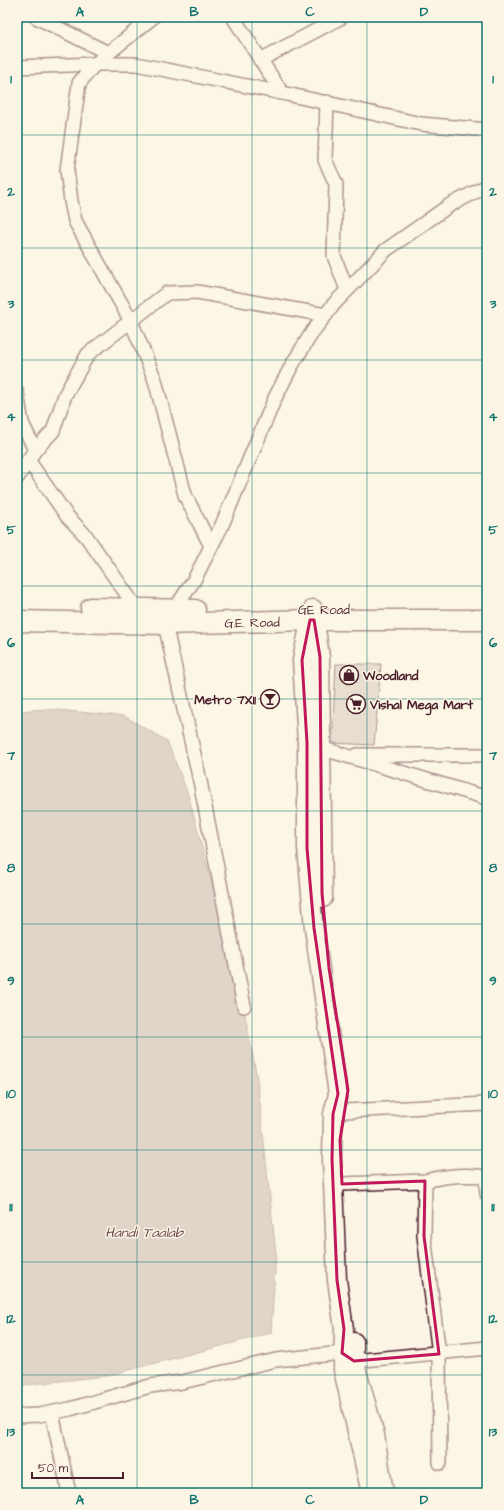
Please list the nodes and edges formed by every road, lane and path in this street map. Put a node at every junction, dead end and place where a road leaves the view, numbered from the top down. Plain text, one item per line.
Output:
1 (36, 17) edge
2 (153, 17) edge
3 (233, 17) edge
4 (342, 17) edge
5 (108, 53) junction
6 (260, 60) junction
7 (94, 64) junction
8 (17, 67) edge
9 (282, 92) junction
10 (327, 102) junction
11 (487, 130) edge
12 (487, 186) edge
13 (346, 290) junction
14 (326, 315) junction
15 (130, 322) junction
16 (17, 393) edge
17 (31, 455) junction
18 (17, 478) edge
19 (211, 546) junction
20 (17, 607) edge
21 (487, 608) edge
22 (137, 609) junction
23 (169, 617) junction
24 (313, 617) junction
25 (487, 620) edge
26 (17, 621) edge
27 (314, 746) junction
28 (344, 755) junction
29 (487, 755) edge
30 (487, 798) edge
31 (244, 1006) dead end
32 (487, 1104) edge
33 (339, 1112) junction
34 (486, 1177) edge
35 (425, 1181) junction
36 (342, 1184) junction
37 (487, 1194) edge
38 (487, 1348) edge
39 (439, 1354) junction
40 (348, 1357) junction
41 (52, 1413) junction
42 (17, 1416) edge
43 (440, 1463) dead end
44 (69, 1493) edge
45 (371, 1493) edge
46 (384, 1493) edge

1 - 5 street
2 - 5 street
3 - 6 street
4 - 6 street
5 - 7 street
6 - 9 street
7 - 8 street
7 - 9 street
7 - 15 street
9 - 10 street
10 - 11 street
10 - 13 street
12 - 13 street
13 - 14 street
14 - 15 street
14 - 19 street
15 - 17 street
15 - 19 street
16 - 17 street
17 - 18 street
17 - 22 street
19 - 23 street
20 - 22 main road, GE Road
21 - 24 main road, GE Road
22 - 23 main road, GE Road
23 - 24 main road, GE Road
23 - 26 main road
23 - 31 street
24 - 25 main road
24 - 27 street
27 - 28 street
27 - 33 street
28 - 29 street
28 - 30 street
32 - 33 street
33 - 36 street
33 - 40 street
34 - 35 street
34 - 37 street
35 - 36 street
35 - 39 street
36 - 40 street
38 - 39 street
39 - 40 street
39 - 43 street
40 - 41 street
40 - 45 street
40 - 46 street
41 - 42 street
41 - 44 street

